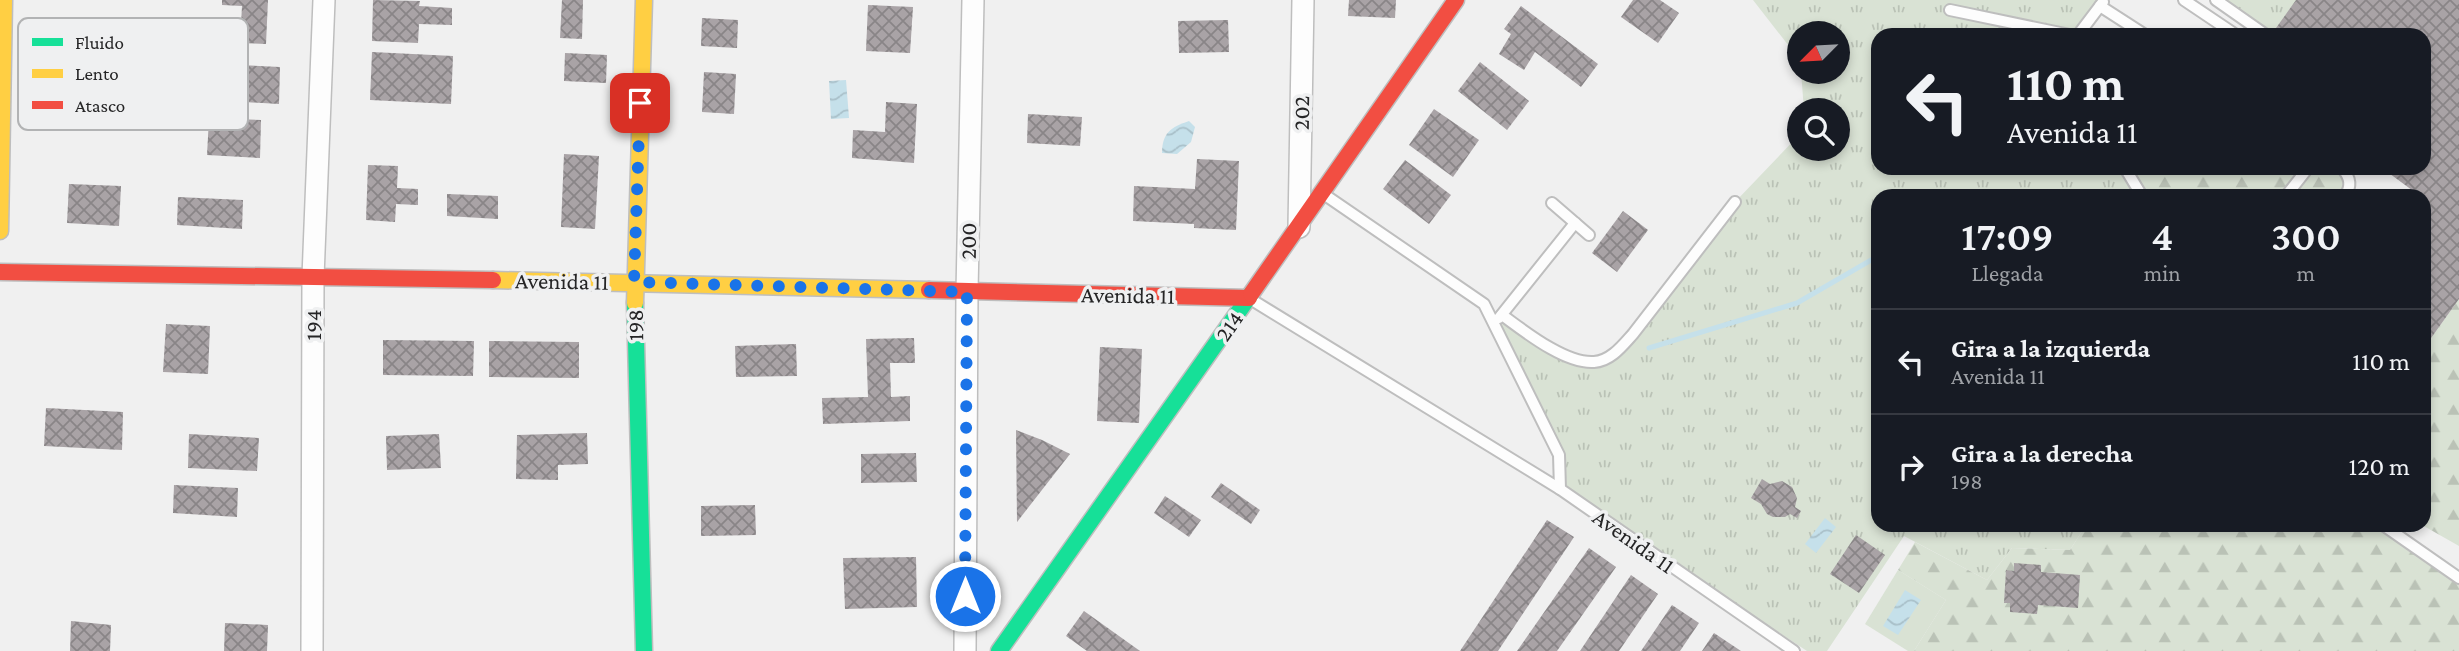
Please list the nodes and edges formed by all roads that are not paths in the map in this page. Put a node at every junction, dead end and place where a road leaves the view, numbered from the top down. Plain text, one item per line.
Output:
1 (4, 0) edge
2 (324, 0) edge
3 (644, 0) edge
4 (973, 0) edge
5 (1303, 0) edge
6 (1456, 0) edge
7 (2184, 0) edge
8 (2216, 0) edge
9 (2102, 3) edge
10 (1950, 10) dead end
11 (2036, 28) edge
12 (2083, 28) edge
13 (2136, 28) edge
14 (2226, 28) edge
15 (2256, 28) edge
16 (2302, 175) edge
17 (2292, 189) edge
18 (1323, 193) junction
19 (1735, 202) dead end
20 (1552, 203) dead end
21 (1575, 223) junction
22 (1299, 227) junction
23 (0, 231) edge
24 (1590, 235) dead end
25 (0, 272) edge
26 (313, 277) junction
27 (634, 282) junction
28 (967, 292) junction
29 (1249, 298) junction
30 (1498, 319) junction
31 (1559, 489) junction
32 (2393, 532) edge
33 (2459, 578) edge
34 (312, 651) edge
35 (644, 651) edge
36 (965, 651) edge
37 (999, 651) edge
38 (1794, 651) edge

1 - 23 street
2 - 26 street, 194
3 - 27 street, 198
4 - 28 street, 200
5 - 22 street, 202
6 - 18 street, 214
7 - 14 lane
8 - 15 lane
9 - 12 lane
9 - 13 lane
10 - 11 lane
16 - 17 lane
18 - 22 street, 214
18 - 30 lane
19 - 30 lane
20 - 21 lane
21 - 24 lane
21 - 30 lane
22 - 29 street, 214
25 - 26 street, Avenida 11
26 - 27 street, Avenida 11
26 - 34 street, 194
27 - 28 street, Avenida 11
27 - 35 street, 198
28 - 29 street, Avenida 11
28 - 36 street, 200
29 - 31 lane, Avenida 11
29 - 37 street, 214
30 - 31 lane
31 - 38 lane, Avenida 11
32 - 33 lane

